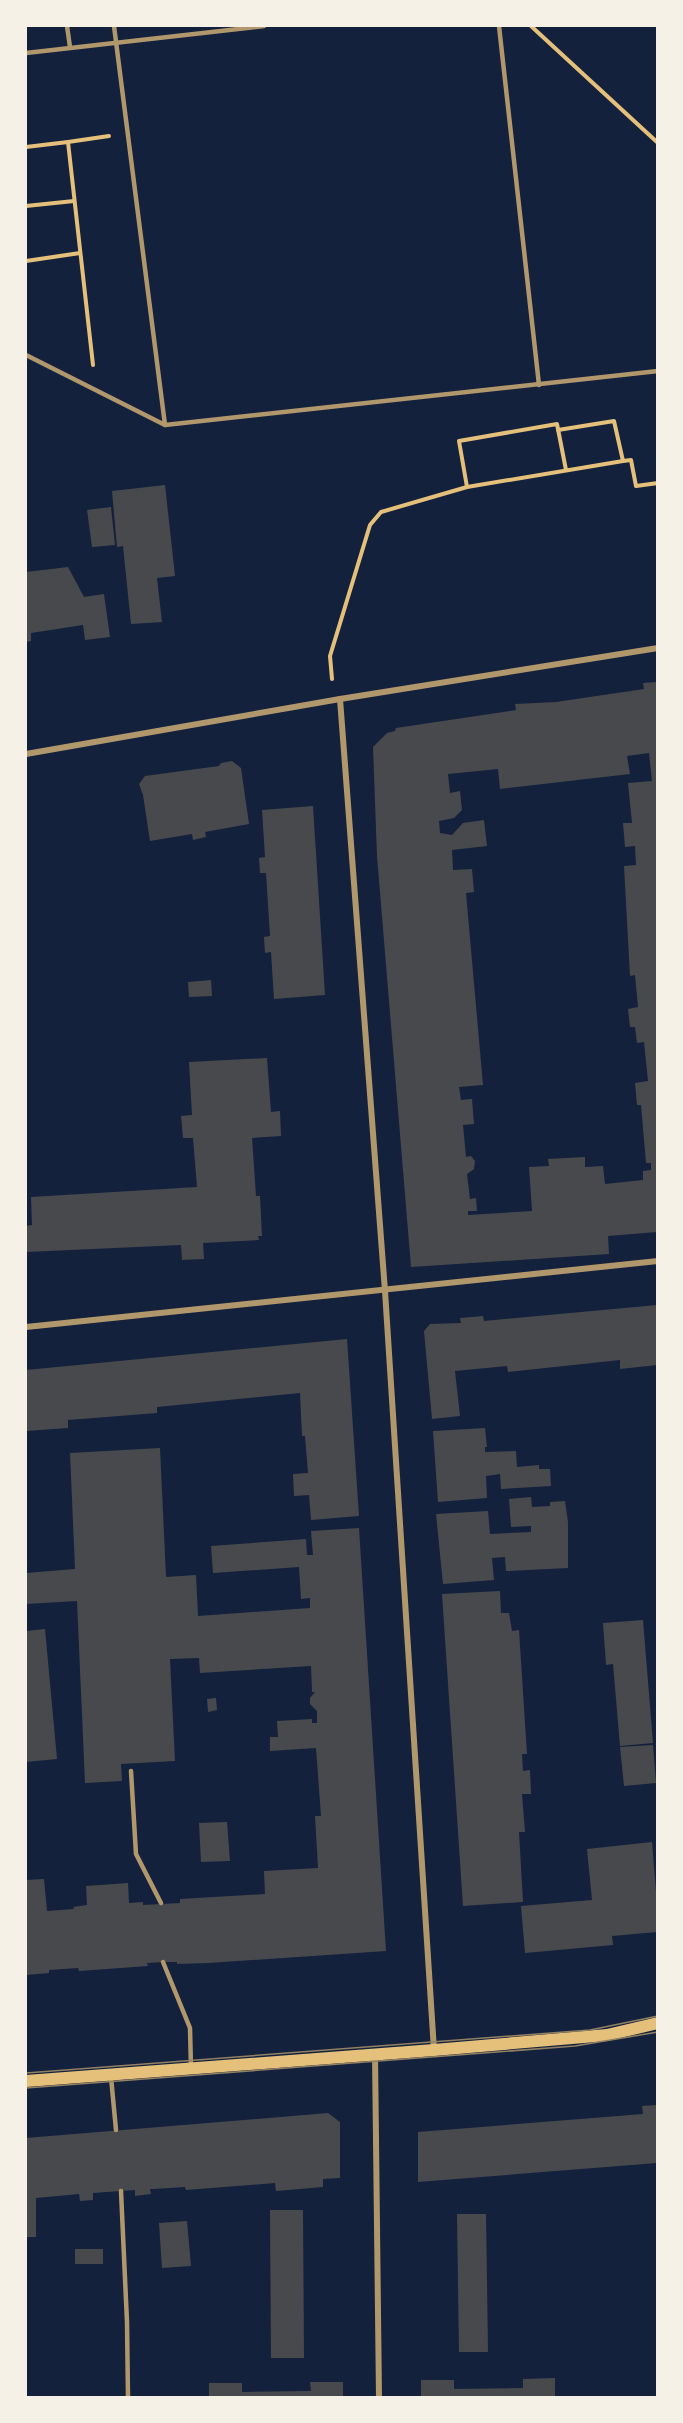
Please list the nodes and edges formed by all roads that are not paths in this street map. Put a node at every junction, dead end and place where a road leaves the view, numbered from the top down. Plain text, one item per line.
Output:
1 (67, 26) edge
2 (114, 26) edge
3 (264, 26) edge
4 (499, 26) edge
5 (116, 43) junction
6 (70, 47) junction
7 (26, 53) edge
8 (26, 356) edge
9 (657, 371) edge
10 (539, 385) junction
11 (165, 425) junction
12 (657, 648) edge
13 (340, 699) junction
14 (26, 754) edge
15 (657, 1261) edge
16 (385, 1291) junction
17 (26, 1327) edge
18 (131, 1771) dead end
19 (161, 1904) dead end
20 (163, 1962) dead end
21 (657, 2024) edge
22 (434, 2050) junction
23 (375, 2054) junction
24 (191, 2068) junction
25 (111, 2074) junction
26 (26, 2081) edge
27 (116, 2130) dead end
28 (122, 2191) dead end
29 (128, 2397) edge
30 (379, 2397) edge

1 - 6 lane
2 - 5 lane
3 - 5 lane
4 - 10 lane
5 - 6 lane
5 - 11 lane
6 - 7 lane
8 - 11 lane
9 - 10 lane
10 - 11 lane
12 - 13 street
13 - 14 street
13 - 16 street
15 - 16 street
16 - 17 street
16 - 22 street
18 - 19 lane
20 - 24 lane
21 - 22 main road
22 - 23 main road
23 - 24 main road
23 - 30 street
24 - 25 main road
25 - 26 main road
25 - 27 lane
28 - 29 lane

